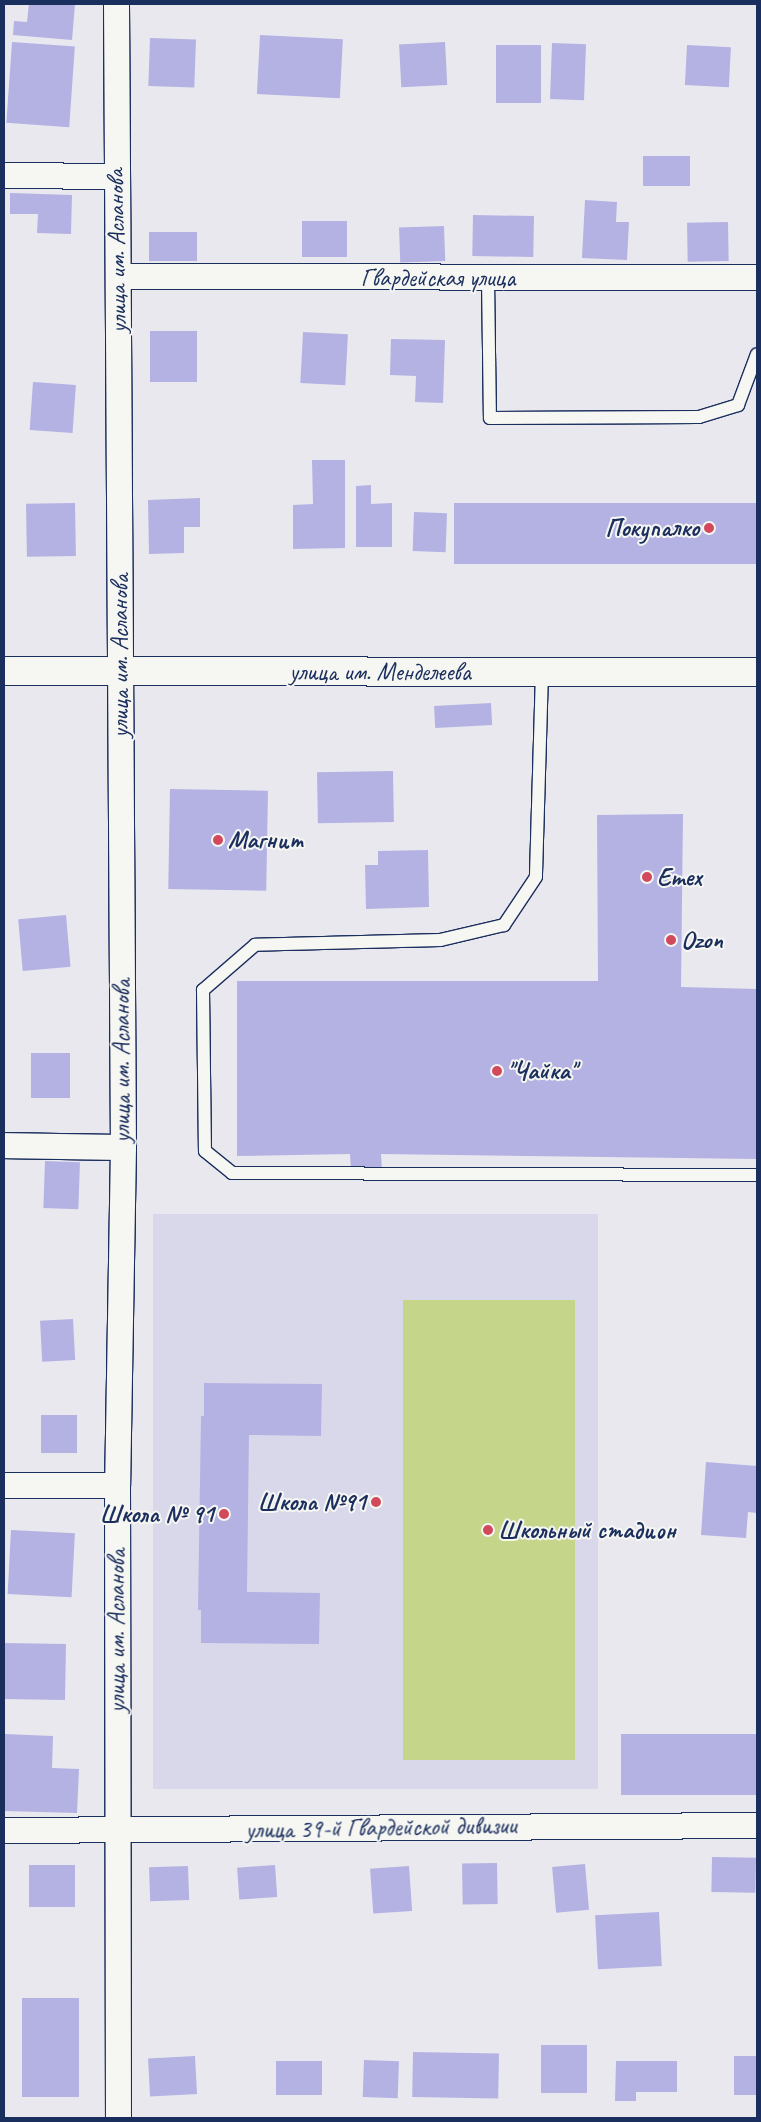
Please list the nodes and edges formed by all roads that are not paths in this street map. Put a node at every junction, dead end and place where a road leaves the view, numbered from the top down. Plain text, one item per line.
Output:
1 (116, 4) edge
2 (4, 175) edge
3 (116, 176) junction
4 (118, 276) junction
5 (757, 278) edge
6 (488, 279) junction
7 (757, 354) edge
8 (120, 670) junction
9 (4, 671) edge
10 (542, 672) junction
11 (757, 672) edge
12 (4, 1145) edge
13 (123, 1148) junction
14 (757, 1175) edge
15 (4, 1485) edge
16 (117, 1485) junction
17 (757, 1825) edge
18 (4, 1830) edge
19 (117, 1831) junction
20 (118, 2118) edge

1 - 3 street, улица им. Асланова
2 - 3 street
3 - 4 street, улица им. Асланова
4 - 6 street, Гвардейская улица
4 - 8 street, улица им. Асланова
5 - 6 street, Гвардейская улица
6 - 7 lane
8 - 9 main road, улица им. Менделеева
8 - 10 main road, улица им. Менделеева
8 - 13 street, улица им. Асланова
10 - 11 main road, улица им. Менделеева
10 - 14 lane
12 - 13 street
13 - 16 street, улица им. Асланова
15 - 16 street
16 - 19 street, улица им. Асланова
17 - 19 street, улица 39-й Гвардейской дивизии
18 - 19 street, улица 39-й Гвардейской дивизии
19 - 20 street, улица им. Асланова

